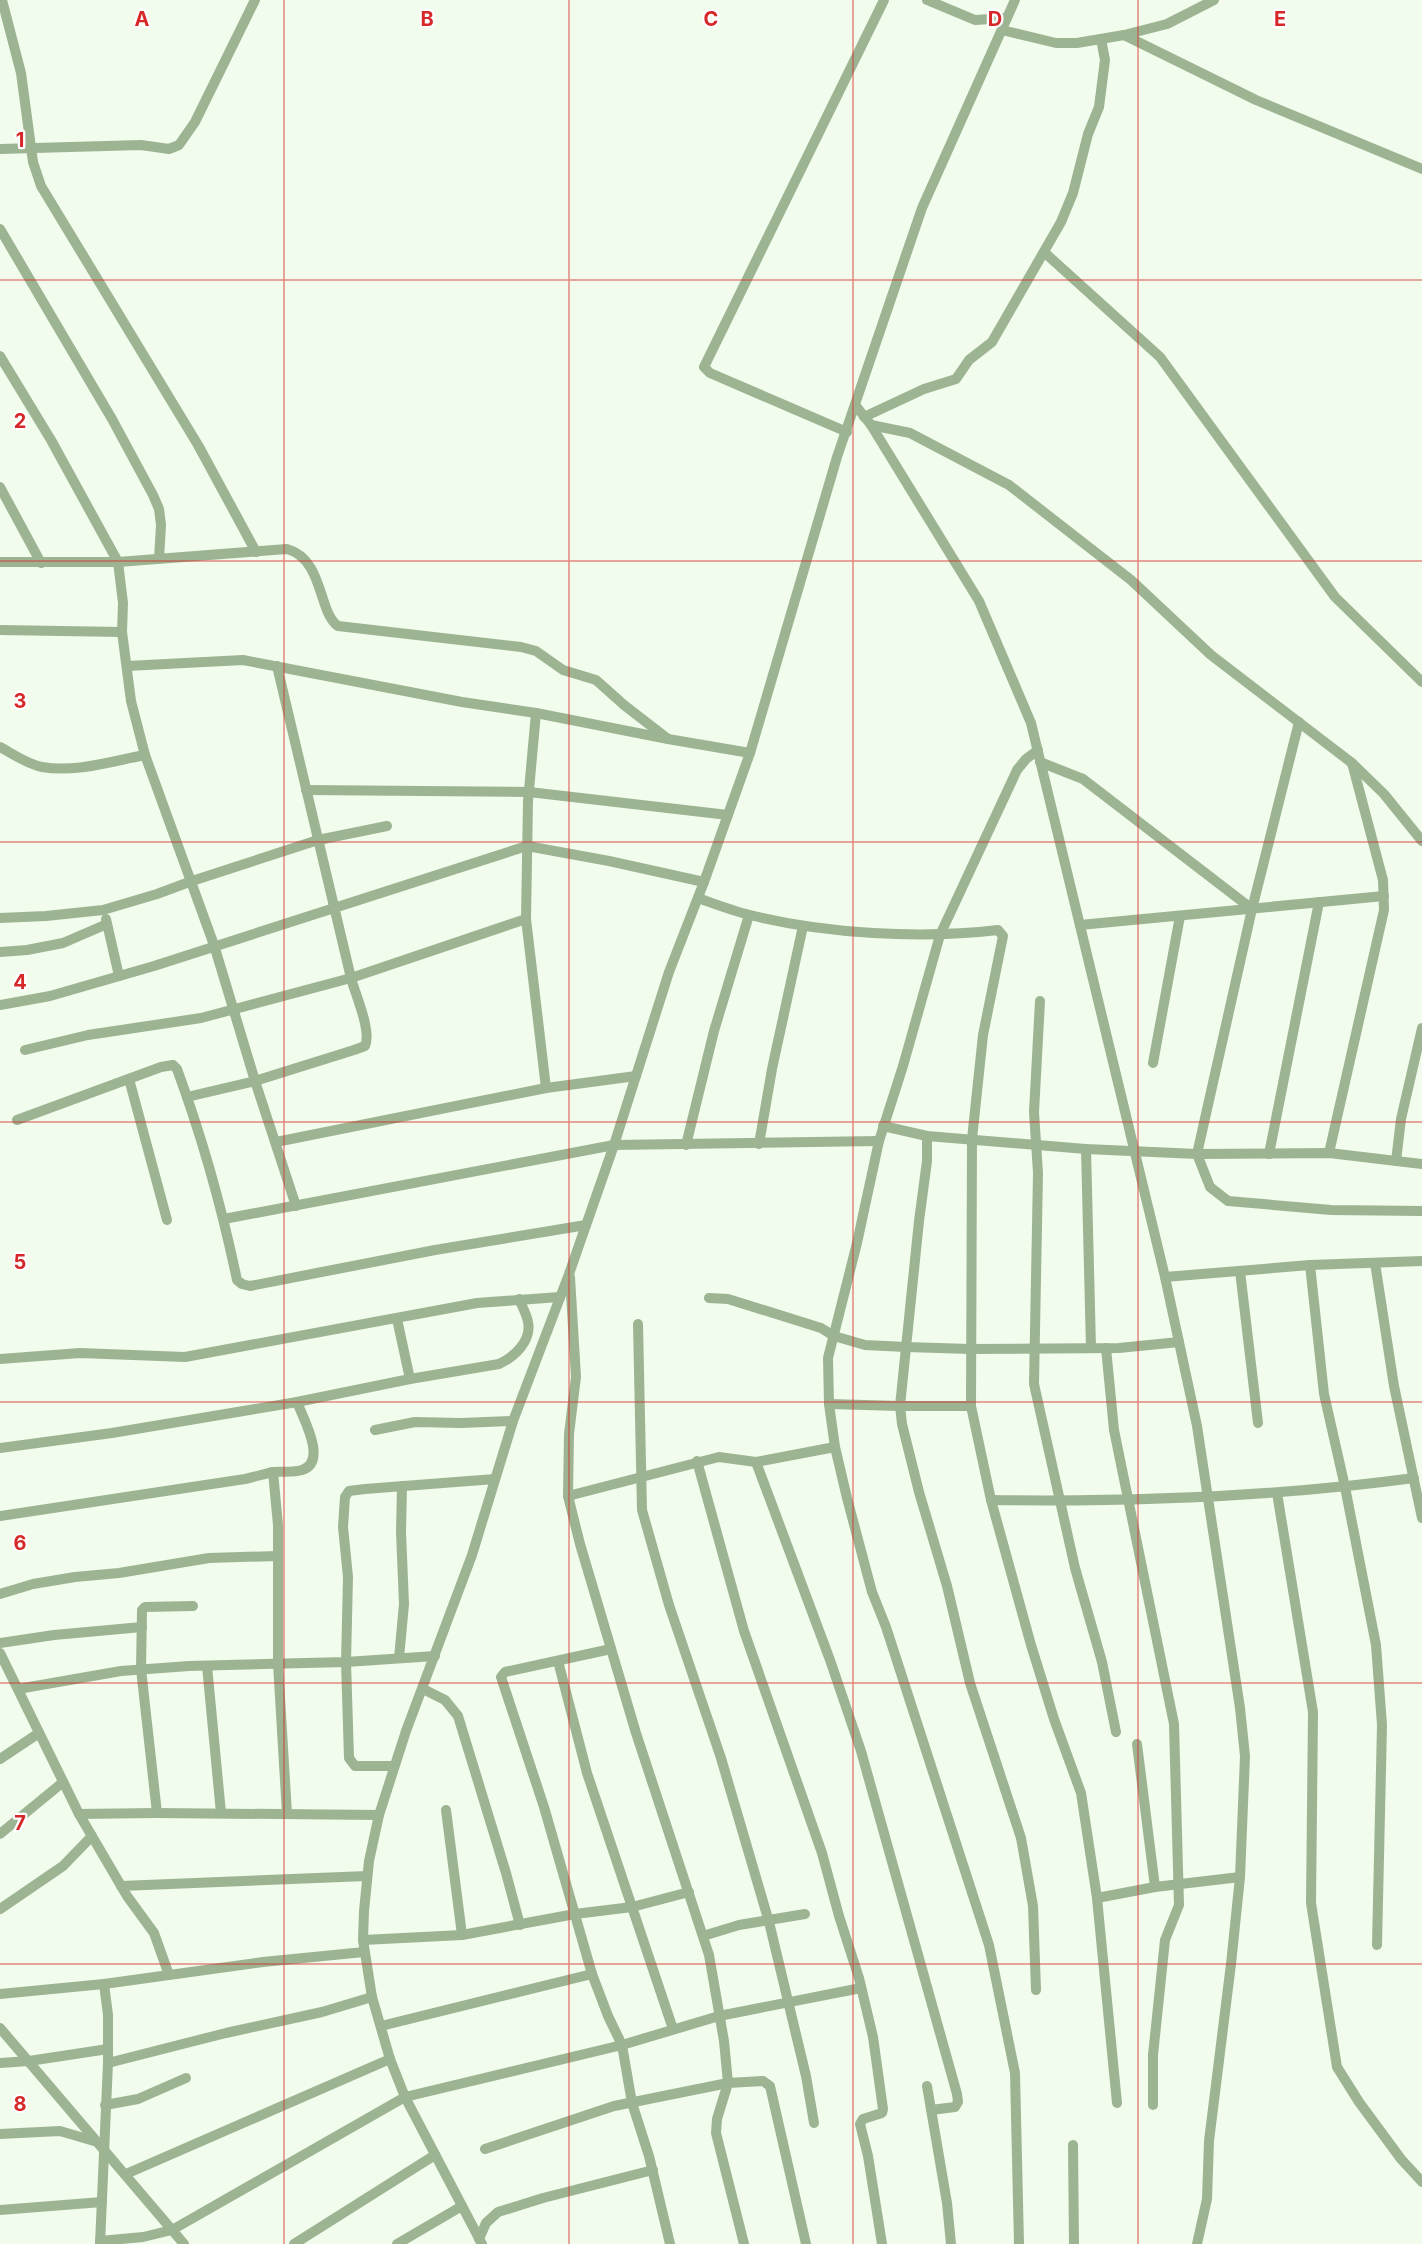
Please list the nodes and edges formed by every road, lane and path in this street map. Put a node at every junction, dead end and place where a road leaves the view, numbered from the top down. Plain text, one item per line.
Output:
1 (2, 0) edge
2 (255, 0) edge
3 (884, 0) edge
4 (927, 0) edge
5 (1015, 0) edge
6 (1214, 0) edge
7 (1007, 18) junction
8 (1002, 30) junction
9 (1124, 35) junction
10 (1101, 39) junction
11 (0, 148) edge
12 (32, 149) junction
13 (1422, 169) edge
14 (0, 229) edge
15 (1044, 252) junction
16 (0, 356) edge
17 (856, 406) junction
18 (868, 421) junction
19 (847, 432) junction
20 (0, 487) edge
21 (256, 552) junction
22 (159, 559) junction
23 (0, 562) edge
24 (118, 562) junction
25 (41, 563) junction
26 (0, 630) edge
27 (122, 632) junction
28 (126, 666) junction
29 (277, 666) junction
30 (1422, 682) edge
31 (536, 713) junction
32 (1299, 722) junction
33 (668, 739) junction
34 (0, 747) edge
35 (1038, 750) junction
36 (750, 753) junction
37 (144, 755) junction
38 (1040, 762) junction
39 (1352, 763) junction
40 (306, 790) junction
41 (529, 792) junction
42 (728, 815) junction
43 (387, 826) dead end
44 (318, 840) junction
45 (1422, 841) edge
46 (527, 846) junction
47 (192, 881) junction
48 (704, 882) junction
49 (1384, 896) junction
50 (698, 898) junction
51 (1319, 902) junction
52 (335, 907) junction
53 (1252, 909) junction
54 (103, 910) junction
55 (749, 915) junction
56 (1180, 916) junction
57 (0, 918) edge
58 (526, 919) junction
59 (107, 924) junction
60 (1080, 925) junction
61 (803, 926) junction
62 (940, 935) junction
63 (214, 945) junction
64 (0, 952) edge
65 (119, 976) junction
66 (351, 978) junction
67 (1040, 1001) dead end
68 (0, 1005) edge
69 (234, 1008) junction
70 (1422, 1028) edge
71 (25, 1050) dead end
72 (1154, 1063) dead end
73 (636, 1076) junction
74 (129, 1079) junction
75 (255, 1081) junction
76 (546, 1088) junction
77 (187, 1097) junction
78 (17, 1120) dead end
79 (883, 1126) junction
80 (927, 1136) junction
81 (972, 1139) junction
82 (879, 1141) junction
83 (276, 1142) junction
84 (759, 1144) junction
85 (614, 1145) junction
86 (686, 1145) junction
87 (1037, 1145) junction
88 (1086, 1149) junction
89 (1133, 1152) junction
90 (1329, 1153) junction
91 (1197, 1154) junction
92 (1269, 1154) junction
93 (1396, 1161) junction
94 (1422, 1164) edge
95 (296, 1206) junction
96 (1422, 1211) edge
97 (224, 1219) junction
98 (167, 1220) dead end
99 (586, 1225) junction
100 (1422, 1261) edge
101 (1375, 1263) junction
102 (1310, 1265) junction
103 (1240, 1271) junction
104 (569, 1274) junction
105 (1165, 1277) junction
106 (560, 1297) junction
107 (709, 1298) dead end
108 (519, 1299) junction
109 (397, 1319) junction
110 (638, 1324) dead end
111 (834, 1336) junction
112 (1179, 1342) junction
113 (906, 1347) junction
114 (1036, 1348) junction
115 (1091, 1348) junction
116 (1106, 1348) junction
117 (970, 1349) junction
118 (0, 1359) edge
119 (410, 1379) junction
120 (297, 1402) junction
121 (830, 1404) junction
122 (971, 1406) junction
123 (900, 1407) junction
124 (513, 1421) junction
125 (1258, 1423) dead end
126 (375, 1430) dead end
127 (836, 1447) junction
128 (0, 1448) edge
129 (697, 1461) junction
130 (756, 1462) junction
131 (273, 1472) junction
132 (640, 1476) junction
133 (1414, 1478) junction
134 (495, 1479) junction
135 (402, 1486) junction
136 (1345, 1487) junction
137 (1277, 1493) junction
138 (568, 1496) junction
139 (1208, 1496) junction
140 (1127, 1498) junction
141 (991, 1500) junction
142 (1061, 1501) junction
143 (0, 1516) edge
144 (1422, 1518) edge
145 (277, 1556) junction
146 (0, 1594) edge
147 (193, 1606) dead end
148 (142, 1627) junction
149 (0, 1643) edge
150 (611, 1649) junction
151 (0, 1653) edge
152 (435, 1656) junction
153 (399, 1658) junction
154 (558, 1661) junction
155 (346, 1662) junction
156 (278, 1664) junction
157 (207, 1665) junction
158 (141, 1669) junction
159 (18, 1689) junction
160 (423, 1689) junction
161 (1116, 1732) dead end
162 (39, 1733) junction
163 (1137, 1744) dead end
164 (0, 1759) edge
165 (394, 1766) junction
166 (62, 1783) junction
167 (446, 1810) dead end
168 (157, 1813) junction
169 (222, 1813) junction
170 (79, 1814) junction
171 (287, 1814) junction
172 (379, 1815) junction
173 (0, 1834) edge
174 (92, 1836) junction
175 (368, 1876) junction
176 (1240, 1877) junction
177 (1178, 1883) junction
178 (121, 1886) junction
179 (1155, 1887) junction
180 (689, 1892) junction
181 (1097, 1898) junction
182 (632, 1907) junction
183 (0, 1909) edge
184 (575, 1914) junction
185 (806, 1914) dead end
186 (769, 1922) junction
187 (520, 1925) junction
188 (462, 1935) junction
189 (703, 1936) junction
190 (1377, 1945) dead end
191 (364, 1946) junction
192 (592, 1974) junction
193 (169, 1975) junction
194 (104, 1984) junction
195 (861, 1988) junction
196 (1036, 1990) dead end
197 (0, 1994) edge
198 (372, 1998) junction
199 (789, 2002) junction
200 (720, 2016) junction
201 (381, 2026) junction
202 (0, 2028) edge
203 (673, 2029) junction
204 (622, 2045) junction
205 (108, 2049) junction
206 (390, 2060) junction
207 (29, 2061) junction
208 (108, 2062) junction
209 (0, 2063) edge
210 (186, 2078) dead end
211 (728, 2083) junction
212 (927, 2086) dead end
213 (405, 2097) junction
214 (632, 2103) junction
215 (1117, 2103) dead end
216 (105, 2105) junction
217 (1153, 2105) dead end
218 (932, 2110) junction
219 (814, 2123) dead end
220 (0, 2134) edge
221 (96, 2142) junction
222 (1073, 2145) dead end
223 (485, 2149) dead end
224 (105, 2152) junction
225 (435, 2155) junction
226 (653, 2170) junction
227 (126, 2174) junction
228 (1422, 2182) edge
229 (102, 2202) junction
230 (462, 2206) junction
231 (0, 2210) edge
232 (172, 2230) junction
233 (480, 2241) edge
234 (100, 2243) edge
235 (184, 2244) edge
236 (294, 2244) edge
237 (397, 2244) edge
238 (670, 2244) edge
239 (744, 2244) edge
240 (806, 2244) edge
241 (882, 2244) edge
242 (951, 2244) edge
243 (1019, 2244) edge
244 (1074, 2244) edge
245 (1197, 2244) edge

1 - 12 street
2 - 12 street
3 - 19 street
4 - 7 street
5 - 7 street
6 - 9 street
7 - 8 street
8 - 10 street
8 - 17 street
9 - 10 street
9 - 13 street
10 - 15 street
11 - 12 street
12 - 21 street
14 - 22 street
15 - 18 street
15 - 30 street
16 - 24 street
17 - 18 street
17 - 19 street
18 - 32 street
18 - 35 street
19 - 36 street
20 - 25 street
21 - 22 street
21 - 33 street
22 - 24 street
23 - 25 street
24 - 25 street
24 - 27 street
26 - 27 street
27 - 28 street
28 - 29 street
28 - 37 street
29 - 31 street
29 - 40 street
31 - 33 street
31 - 41 street
32 - 39 street
32 - 53 street
33 - 36 street
34 - 37 street
35 - 38 street
35 - 62 street
36 - 42 street
37 - 47 street
38 - 53 street
38 - 60 street
39 - 45 street
39 - 49 street
40 - 41 street
40 - 44 street
41 - 42 street
41 - 46 street
42 - 48 street
43 - 44 street
44 - 47 street
44 - 52 street
46 - 48 street
46 - 52 street
46 - 58 street
47 - 54 street
47 - 63 street
48 - 50 street
49 - 51 street
49 - 90 street
50 - 55 street
50 - 73 street
51 - 53 street
51 - 92 street
52 - 63 street
52 - 66 street
53 - 56 street
53 - 91 street
54 - 57 street
54 - 59 street
55 - 61 street
55 - 86 street
56 - 60 street
56 - 72 street
58 - 66 street
58 - 76 street
59 - 64 street
59 - 65 street
60 - 89 street
61 - 62 street
61 - 84 street
62 - 79 street
62 - 81 street
63 - 65 street
63 - 69 street
65 - 68 street
66 - 69 street
66 - 75 street
67 - 87 street
69 - 71 street
69 - 75 street
70 - 93 street
73 - 76 street
73 - 85 street
74 - 77 street
74 - 78 street
74 - 98 street
75 - 77 street
75 - 83 street
76 - 83 street
77 - 97 street
79 - 80 street
79 - 82 street
80 - 81 street
80 - 113 street
81 - 87 street
81 - 117 street
82 - 84 street
82 - 111 street
83 - 95 street
84 - 86 street
85 - 86 street
85 - 95 street
85 - 99 street
87 - 88 street
87 - 114 street
88 - 89 street
88 - 115 street
89 - 91 street
89 - 105 street
90 - 92 street
90 - 93 street
91 - 92 street
91 - 96 street
93 - 94 street
95 - 97 street
97 - 99 street
99 - 104 street
100 - 101 street
101 - 102 street
101 - 133 street
102 - 103 street
102 - 136 street
103 - 105 street
103 - 125 street
104 - 106 street
104 - 138 street
105 - 112 street
106 - 108 street
106 - 124 street
107 - 111 street
108 - 109 street
108 - 119 street
109 - 118 street
109 - 119 street
110 - 132 street
111 - 113 street
111 - 121 street
112 - 116 street
112 - 139 street
113 - 117 street
113 - 123 street
114 - 115 street
114 - 117 street
114 - 142 street
115 - 116 street
116 - 140 street
117 - 122 street
119 - 120 street
120 - 128 street
120 - 131 street
121 - 123 street
121 - 127 street
122 - 123 street
122 - 141 street
123 - 196 street
124 - 126 street
124 - 134 street
127 - 130 street
127 - 243 street
129 - 130 street
129 - 132 street
129 - 195 street
130 - 218 street
131 - 143 street
131 - 145 street
132 - 138 street
132 - 186 street
133 - 136 street
133 - 144 street
134 - 135 street
134 - 152 street
135 - 153 street
135 - 155 street
136 - 137 street
136 - 190 street
137 - 139 street
137 - 228 street
138 - 150 street
139 - 140 street
139 - 176 street
140 - 142 street
140 - 177 street
141 - 142 street
141 - 181 street
142 - 161 street
145 - 146 street
145 - 156 street
147 - 148 street
148 - 149 street
148 - 158 street
150 - 154 street
150 - 180 street
151 - 159 street
152 - 153 street
152 - 160 street
153 - 155 street
154 - 182 street
154 - 184 street
155 - 156 street
155 - 165 street
156 - 157 street
156 - 171 street
157 - 158 street
157 - 169 street
158 - 159 street
158 - 168 street
159 - 162 street
160 - 165 street
160 - 187 street
162 - 164 street
162 - 166 street
163 - 179 street
165 - 172 street
166 - 170 street
166 - 173 street
167 - 188 street
168 - 169 street
168 - 170 street
169 - 171 street
170 - 174 street
171 - 172 street
172 - 175 street
174 - 178 street
174 - 183 street
175 - 178 street
175 - 191 street
176 - 177 street
176 - 245 street
177 - 179 street
177 - 217 street
178 - 193 street
179 - 181 street
180 - 182 street
180 - 189 street
181 - 215 street
182 - 184 street
182 - 203 street
184 - 187 street
184 - 192 street
185 - 186 street
186 - 189 street
186 - 199 street
187 - 188 street
188 - 191 street
189 - 200 street
191 - 193 street
191 - 198 street
192 - 201 street
192 - 204 street
193 - 194 street
194 - 197 street
194 - 205 street
195 - 199 street
195 - 241 street
198 - 201 street
198 - 208 street
199 - 200 street
199 - 219 street
200 - 203 street
200 - 211 street
201 - 206 street
202 - 207 street
203 - 204 street
204 - 213 street
204 - 214 street
205 - 207 street
205 - 208 street
206 - 213 street
206 - 227 street
207 - 209 street
207 - 221 street
208 - 216 street
210 - 216 street
211 - 214 street
211 - 239 street
211 - 240 street
212 - 218 street
213 - 225 street
213 - 232 street
214 - 223 street
214 - 226 street
216 - 224 street
218 - 242 street
220 - 221 street
221 - 224 street
222 - 244 street
224 - 227 street
224 - 229 street
225 - 230 street
225 - 236 street
226 - 233 street
226 - 238 street
227 - 232 street
229 - 231 street
229 - 234 street
230 - 233 street
230 - 237 street
232 - 234 street
232 - 235 street

